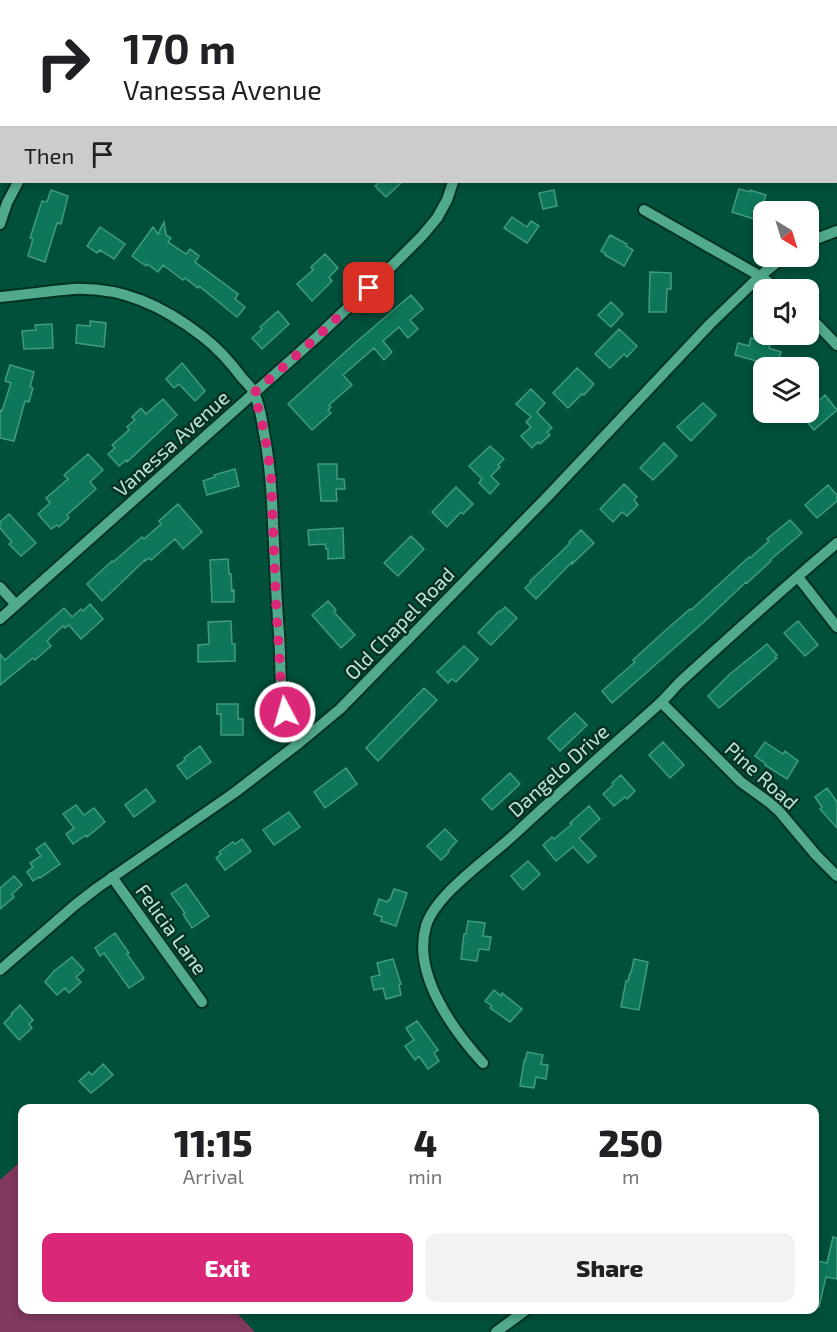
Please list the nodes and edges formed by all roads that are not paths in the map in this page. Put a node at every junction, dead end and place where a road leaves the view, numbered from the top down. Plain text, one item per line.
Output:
1 (17, 183) edge
2 (453, 183) edge
3 (644, 210) dead end
4 (0, 224) edge
5 (837, 231) edge
6 (819, 238) edge
7 (771, 267) edge
8 (760, 276) junction
9 (764, 279) edge
10 (0, 297) edge
11 (819, 326) edge
12 (837, 345) edge
13 (254, 393) junction
14 (837, 543) edge
15 (798, 577) junction
16 (0, 587) edge
17 (16, 605) junction
18 (0, 619) edge
19 (837, 627) edge
20 (661, 702) junction
21 (299, 743) junction
22 (837, 876) edge
23 (112, 877) junction
24 (0, 970) edge
25 (202, 1002) dead end
26 (483, 1063) dead end
27 (521, 1314) edge
28 (496, 1332) edge

1 - 4 street
2 - 13 street, Vanessa Avenue
3 - 8 street
5 - 6 street
7 - 8 street, Old Chapel Road
8 - 9 street
8 - 21 street, Old Chapel Road
10 - 13 street
11 - 12 street
13 - 17 street, Vanessa Avenue
13 - 21 street
14 - 15 street, Dangelo Drive
15 - 19 street
15 - 20 street, Dangelo Drive
16 - 17 street
17 - 18 street, Vanessa Avenue
20 - 22 street, Pine Road
20 - 26 street, Dangelo Drive
21 - 23 street, Old Chapel Road
23 - 24 street, Old Chapel Road
23 - 25 street, Felicia Lane
27 - 28 street

